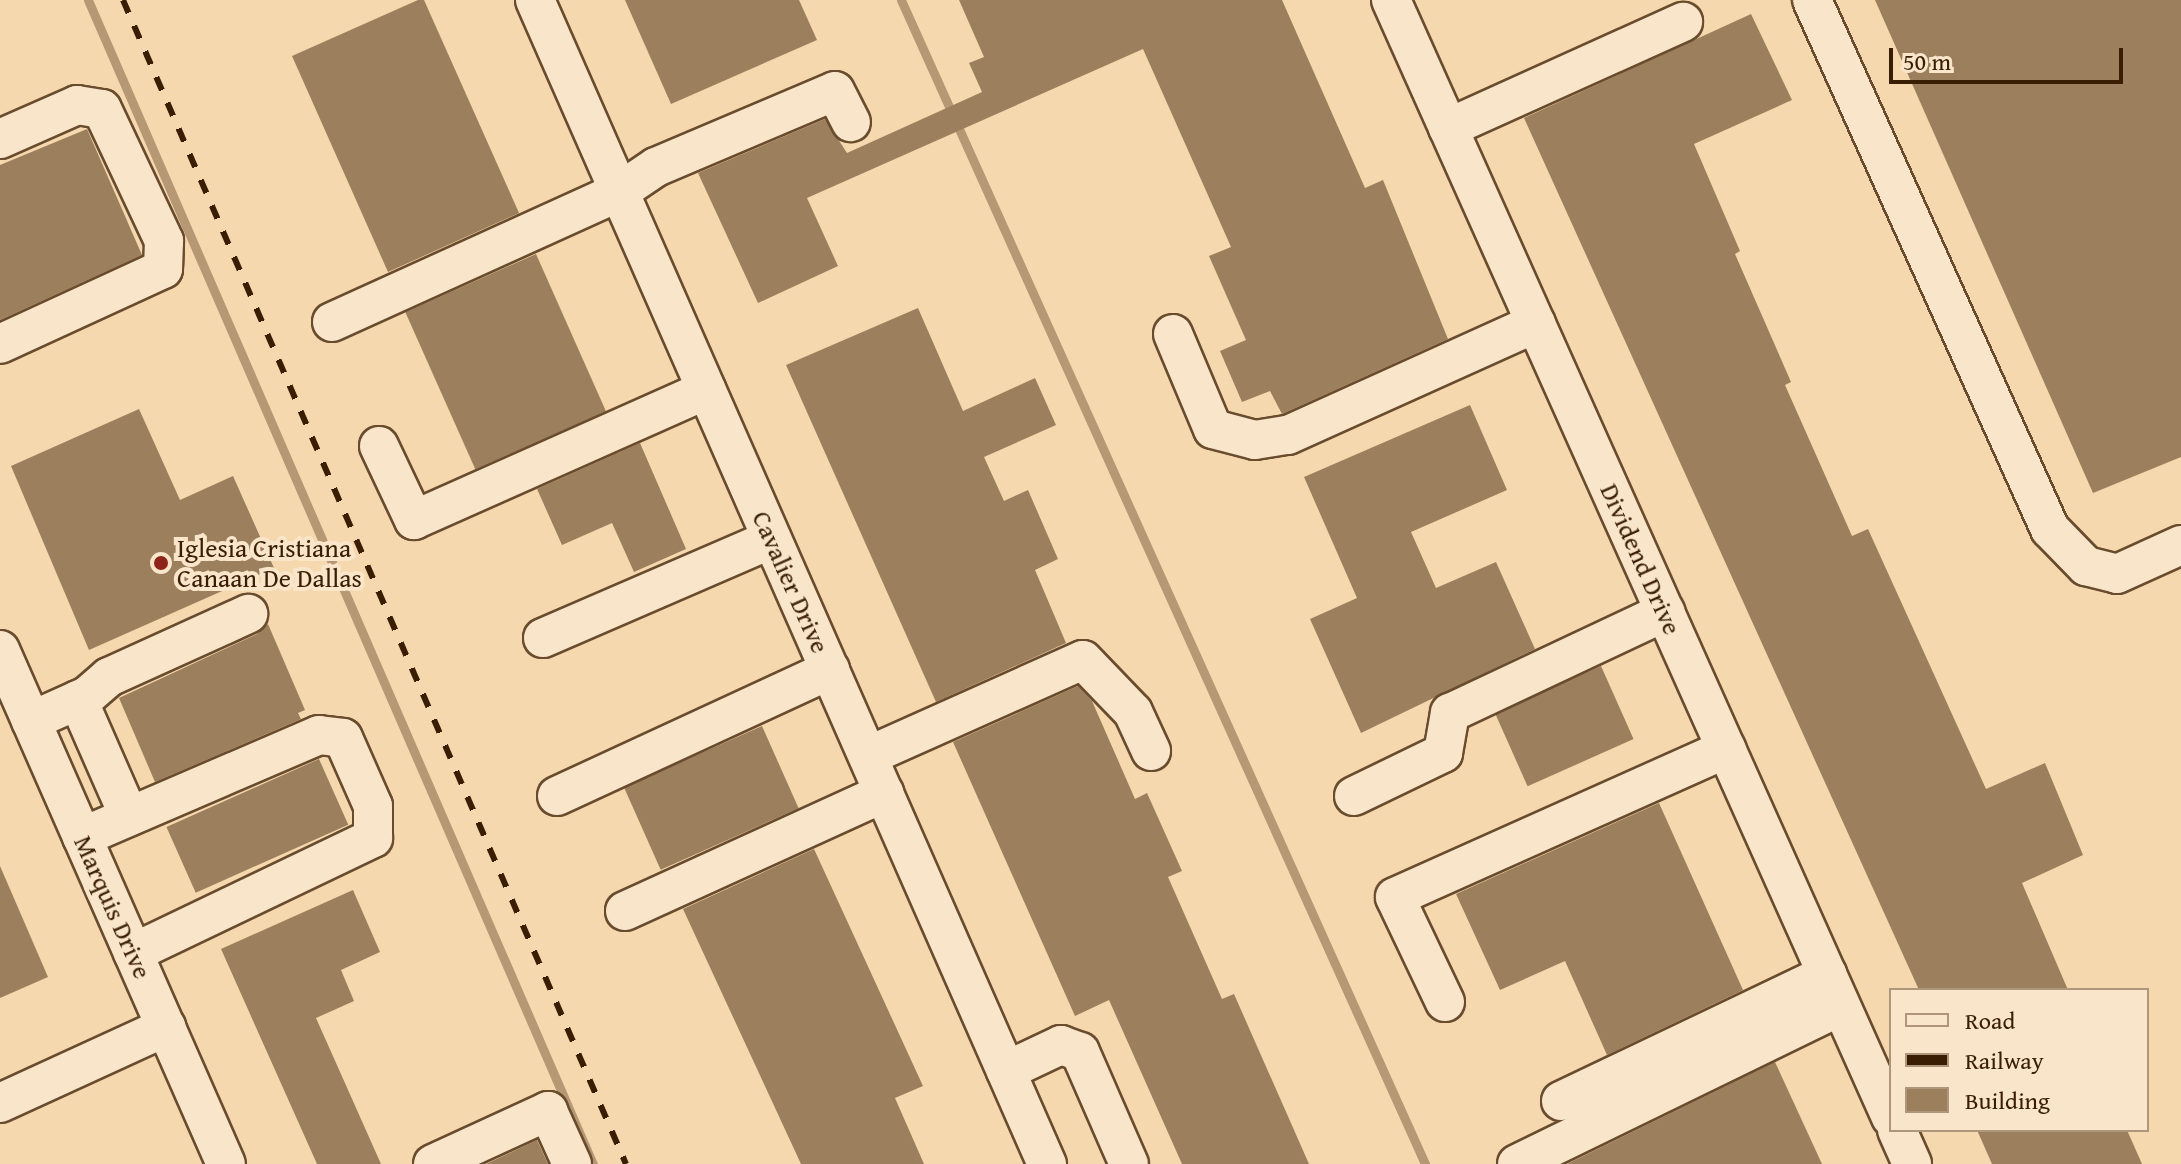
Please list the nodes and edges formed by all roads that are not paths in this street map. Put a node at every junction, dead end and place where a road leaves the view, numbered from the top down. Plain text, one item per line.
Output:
1 (535, 0) edge
2 (1391, 0) edge
3 (1812, 0) edge
4 (1683, 22) dead end
5 (851, 122) dead end
6 (1448, 128) junction
7 (0, 139) edge
8 (619, 192) junction
9 (332, 322) dead end
10 (1536, 323) junction
11 (1173, 334) dead end
12 (0, 344) edge
13 (706, 390) junction
14 (379, 446) dead end
15 (772, 539) junction
16 (2181, 545) edge
17 (1665, 612) junction
18 (248, 614) dead end
19 (543, 638) dead end
20 (0, 650) edge
21 (830, 670) junction
22 (78, 700) junction
23 (31, 721) junction
24 (1726, 749) junction
25 (1151, 751) dead end
26 (868, 756) junction
27 (884, 793) junction
28 (557, 796) dead end
29 (1354, 796) dead end
30 (124, 804) junction
31 (79, 829) junction
32 (625, 911) dead end
33 (133, 953) junction
34 (1834, 990) junction
35 (1445, 1002) dead end
36 (166, 1027) junction
37 (1006, 1071) junction
38 (1561, 1101) dead end
39 (0, 1103) edge
40 (1889, 1113) edge
41 (1898, 1132) edge
42 (226, 1164) edge
43 (433, 1164) edge
44 (572, 1164) edge
45 (1047, 1164) edge
46 (1129, 1164) edge
47 (1517, 1164) edge
48 (1912, 1164) edge

1 - 8 street, Cavalier Drive
2 - 6 street, Dividend Drive
3 - 16 street
4 - 6 street
5 - 8 street
6 - 10 street, Dividend Drive
7 - 12 street
8 - 9 street
8 - 13 street, Cavalier Drive
10 - 11 street
10 - 17 street, Dividend Drive
13 - 14 street
13 - 15 street, Cavalier Drive
15 - 19 street
15 - 21 street, Cavalier Drive
17 - 24 street, Dividend Drive
17 - 29 street
18 - 22 street
20 - 23 street, Marquis Drive
21 - 26 street, Cavalier Drive
21 - 28 street
22 - 23 street
22 - 30 street
23 - 31 street, Marquis Drive
24 - 34 street, Dividend Drive
24 - 35 street
25 - 26 street
26 - 27 street, Cavalier Drive
27 - 32 street
27 - 37 street, Cavalier Drive
30 - 31 street
30 - 33 street
31 - 33 street, Marquis Drive
33 - 36 street, Marquis Drive
34 - 38 street
34 - 40 street, Dividend Drive
34 - 47 street
36 - 39 street
36 - 42 street, Marquis Drive
37 - 45 street, Cavalier Drive
37 - 46 street
41 - 48 street
43 - 44 street

